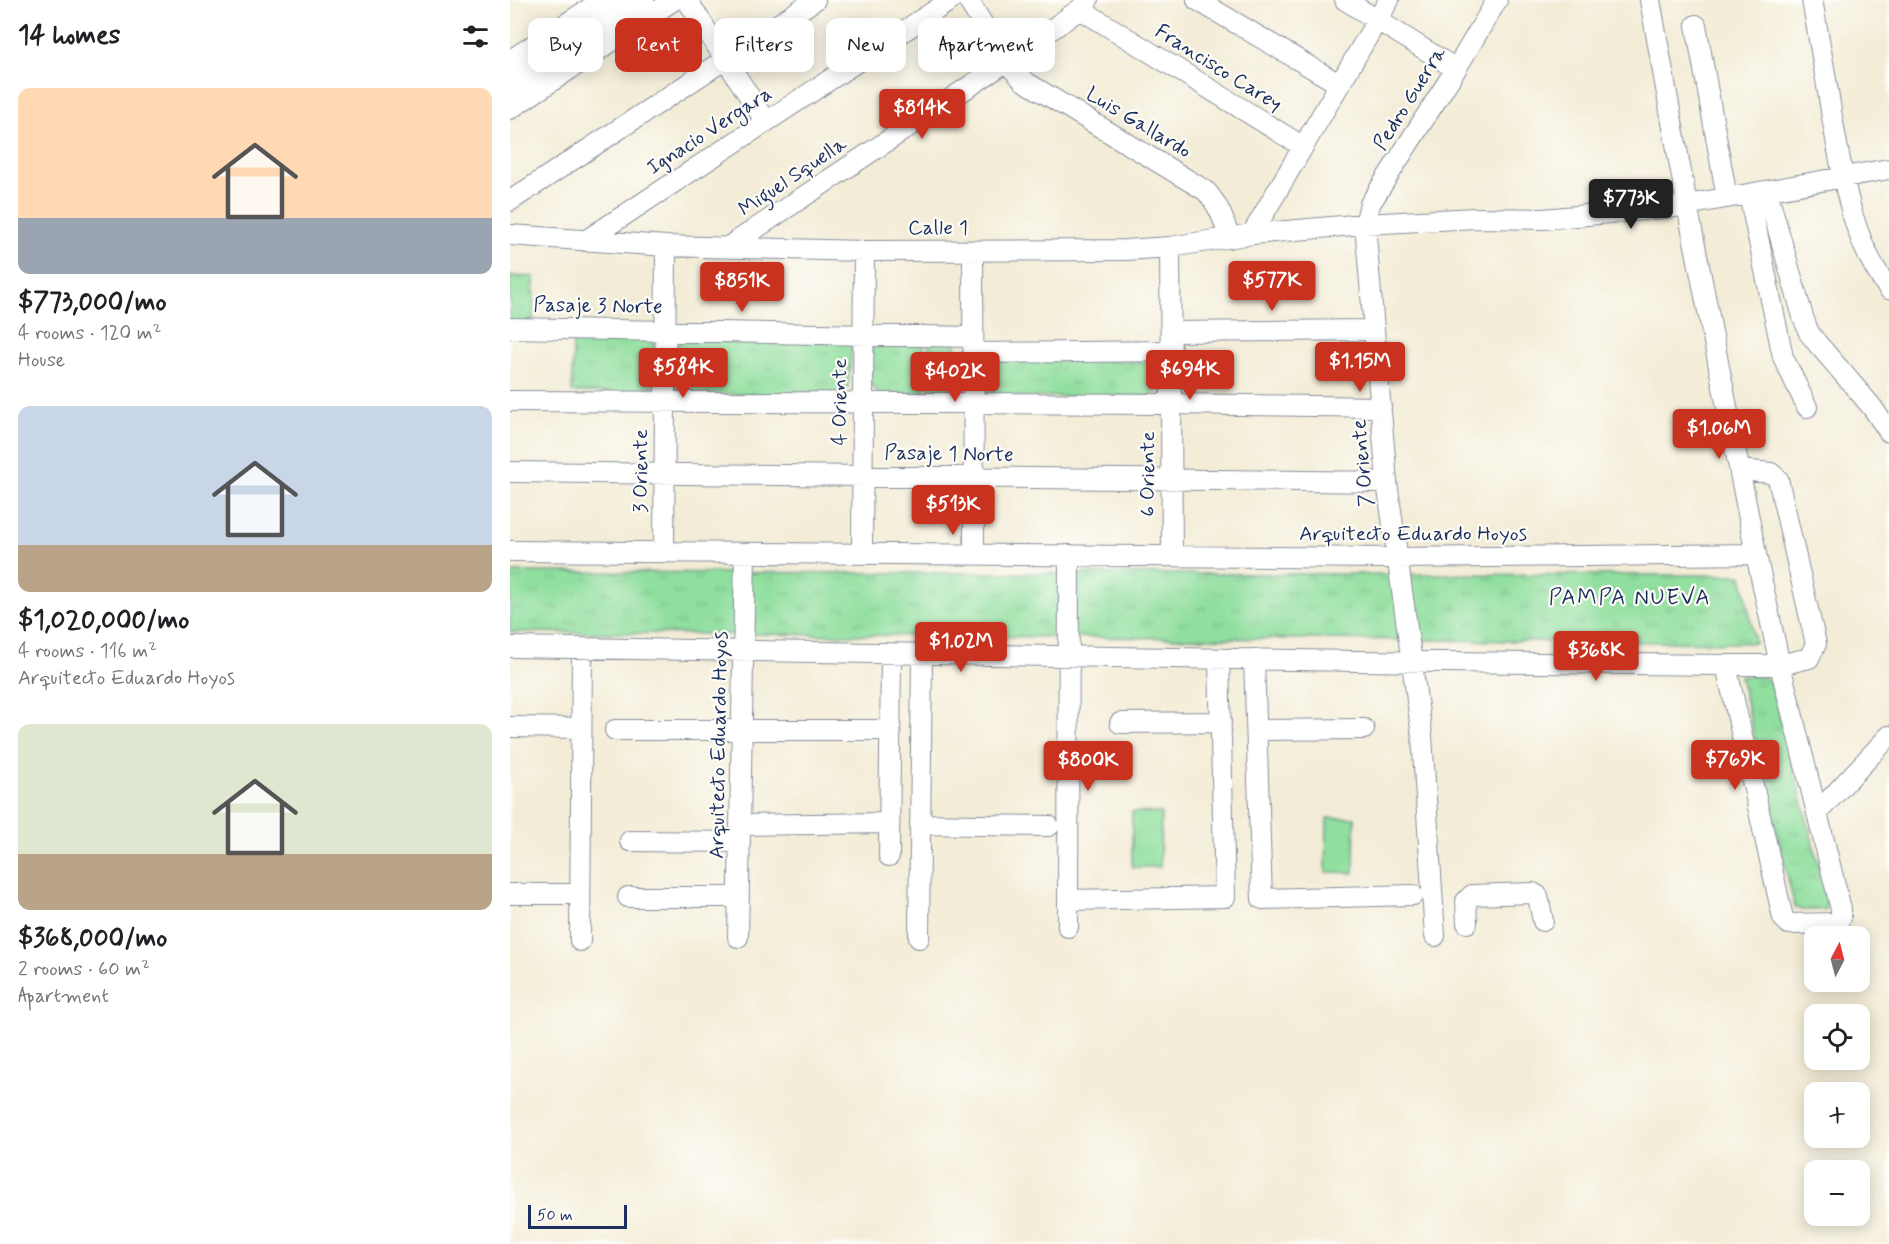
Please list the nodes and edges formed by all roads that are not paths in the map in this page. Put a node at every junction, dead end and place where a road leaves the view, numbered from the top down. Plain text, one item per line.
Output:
1 (608, 0) edge
2 (641, 0) edge
3 (674, 0) edge
4 (687, 0) edge
5 (815, 0) edge
6 (951, 0) edge
7 (968, 0) edge
8 (1197, 0) edge
9 (1345, 0) edge
10 (1389, 0) edge
11 (1497, 0) edge
12 (1650, 0) edge
13 (1812, 0) edge
14 (1084, 5) edge
15 (788, 18) edge
16 (979, 18) edge
17 (1377, 20) junction
18 (1696, 25) dead end
19 (1055, 26) edge
20 (714, 41) edge
21 (510, 64) edge
22 (714, 67) edge
23 (1456, 69) junction
24 (734, 72) edge
25 (991, 72) edge
26 (1015, 72) edge
27 (1339, 84) junction
28 (510, 87) edge
29 (510, 110) edge
30 (766, 122) junction
31 (1302, 146) junction
32 (1889, 169) edge
33 (1842, 176) junction
34 (1758, 192) junction
35 (1727, 198) junction
36 (510, 201) edge
37 (1687, 206) junction
38 (1365, 224) junction
39 (1252, 234) junction
40 (510, 235) edge
41 (1229, 238) junction
42 (585, 241) junction
43 (666, 246) junction
44 (1170, 247) junction
45 (728, 248) junction
46 (864, 251) junction
47 (973, 251) junction
48 (1889, 289) edge
49 (510, 328) edge
50 (1374, 330) junction
51 (665, 331) junction
52 (863, 333) junction
53 (1171, 342) junction
54 (973, 345) junction
55 (510, 401) edge
56 (665, 402) junction
57 (863, 403) junction
58 (974, 403) junction
59 (1171, 404) junction
60 (1380, 407) junction
61 (1807, 407) dead end
62 (1889, 432) edge
63 (1740, 470) junction
64 (510, 472) edge
65 (664, 474) junction
66 (862, 476) junction
67 (974, 478) junction
68 (1172, 480) junction
69 (1387, 482) junction
70 (510, 551) edge
71 (664, 552) junction
72 (745, 553) junction
73 (862, 553) junction
74 (974, 554) junction
75 (1756, 554) junction
76 (1069, 555) junction
77 (1172, 556) junction
78 (1396, 558) junction
79 (510, 647) edge
80 (582, 649) junction
81 (743, 651) junction
82 (891, 654) junction
83 (922, 654) junction
84 (1069, 656) junction
85 (1219, 659) junction
86 (1254, 659) junction
87 (1412, 661) junction
88 (1726, 665) junction
89 (1780, 665) junction
90 (1221, 722) junction
91 (1120, 723) dead end
92 (510, 727) edge
93 (581, 728) junction
94 (1364, 729) dead end
95 (615, 730) dead end
96 (742, 730) junction
97 (890, 730) junction
98 (1257, 730) junction
99 (1889, 736) edge
100 (1817, 813) junction
101 (889, 823) junction
102 (920, 825) junction
103 (1049, 826) dead end
104 (740, 833) junction
105 (630, 842) dead end
106 (889, 856) dead end
107 (510, 894) edge
108 (580, 894) junction
109 (1413, 896) dead end
110 (628, 897) dead end
111 (739, 897) junction
112 (1069, 900) junction
113 (1543, 921) dead end
114 (1467, 922) dead end
115 (1068, 927) dead end
116 (1435, 936) dead end
117 (738, 937) dead end
118 (919, 938) dead end
119 (580, 941) dead end

1 - 21 main road
2 - 28 main road
3 - 29 street
4 - 20 street
5 - 15 street
6 - 30 street, Ignacio Vergara
7 - 16 street, Luis Gallardo
8 - 27 street
9 - 17 street
10 - 17 street
11 - 23 street, Pedro Guerra
12 - 37 street
13 - 33 street
14 - 19 street, Miguel Squella
14 - 31 street, Francisco Carey
17 - 23 street
17 - 27 street
18 - 35 street
22 - 36 street
23 - 38 street, Pedro Guerra
24 - 30 street
25 - 45 street, Miguel Squella
26 - 41 street, Luis Gallardo
27 - 31 street
30 - 42 street, Ignacio Vergara
31 - 39 street
32 - 33 street, Calle 1
33 - 34 street, Calle 1
33 - 48 street
34 - 35 street, Calle 1
34 - 61 street
34 - 62 street
35 - 37 street, Calle 1
37 - 38 street, Calle 1
37 - 63 street
38 - 39 street, Calle 1
38 - 50 street, 7 Oriente
39 - 41 street, Calle 1
40 - 42 street, Calle 1
41 - 44 street, Calle 1
42 - 43 street, Calle 1
43 - 45 street, Calle 1
43 - 51 street, 3 Oriente
44 - 47 street, Calle 1
44 - 53 street, 6 Oriente
45 - 46 street, Calle 1
46 - 47 street, Calle 1
46 - 52 street, 4 Oriente
47 - 54 street
49 - 51 street, Pasaje 3 Norte
50 - 53 street
50 - 60 street, 7 Oriente
51 - 52 street, Pasaje 3 Norte
51 - 56 street, 3 Oriente
52 - 54 street, Pasaje 3 Norte
52 - 57 street, 4 Oriente
53 - 54 street, Pasaje 3 Norte
53 - 59 street, 6 Oriente
54 - 58 street
55 - 56 street
56 - 57 street
56 - 65 street, 3 Oriente
57 - 58 street
57 - 66 street, 4 Oriente
58 - 59 street
58 - 67 street
59 - 60 street
59 - 68 street, 6 Oriente
60 - 69 street, 7 Oriente
63 - 75 street
63 - 89 street
64 - 65 street, Pasaje 1 Norte
65 - 66 street, Pasaje 1 Norte
65 - 71 street, 3 Oriente
66 - 67 street, Pasaje 1 Norte
66 - 73 street, 4 Oriente
67 - 68 street, Pasaje 1 Norte
67 - 74 street
68 - 69 street, Pasaje 1 Norte
68 - 77 street, 6 Oriente
69 - 78 street, 7 Oriente
70 - 71 street, Arquitecto Eduardo Hoyos
71 - 72 street, Arquitecto Eduardo Hoyos
72 - 73 street, Arquitecto Eduardo Hoyos
72 - 81 street, Arquitecto Eduardo Hoyos
73 - 74 street, Arquitecto Eduardo Hoyos
74 - 76 street, Arquitecto Eduardo Hoyos
75 - 78 street, Arquitecto Eduardo Hoyos
75 - 89 street
76 - 77 street, Arquitecto Eduardo Hoyos
76 - 84 street
77 - 78 street, Arquitecto Eduardo Hoyos
78 - 87 street, 7 Oriente
79 - 80 street
80 - 81 street
80 - 93 street
81 - 82 street
81 - 96 street, Arquitecto Eduardo Hoyos
82 - 83 street
82 - 97 street
83 - 84 street
83 - 102 street
84 - 85 street
84 - 112 street
85 - 86 street
85 - 90 street
86 - 87 street
86 - 98 street
87 - 88 street
87 - 116 street, 7 Oriente
88 - 89 street
88 - 100 street
89 - 100 street
90 - 91 street
90 - 112 street
92 - 93 street
93 - 108 street
94 - 98 street
95 - 96 street
96 - 97 street
96 - 104 street, Arquitecto Eduardo Hoyos
97 - 101 street
98 - 109 street
99 - 100 street
101 - 104 street
101 - 106 street
102 - 103 street
102 - 118 street
104 - 105 street
104 - 111 street, Arquitecto Eduardo Hoyos
107 - 108 street
108 - 119 street
110 - 111 street
111 - 117 street, Arquitecto Eduardo Hoyos
112 - 115 street
113 - 114 street

